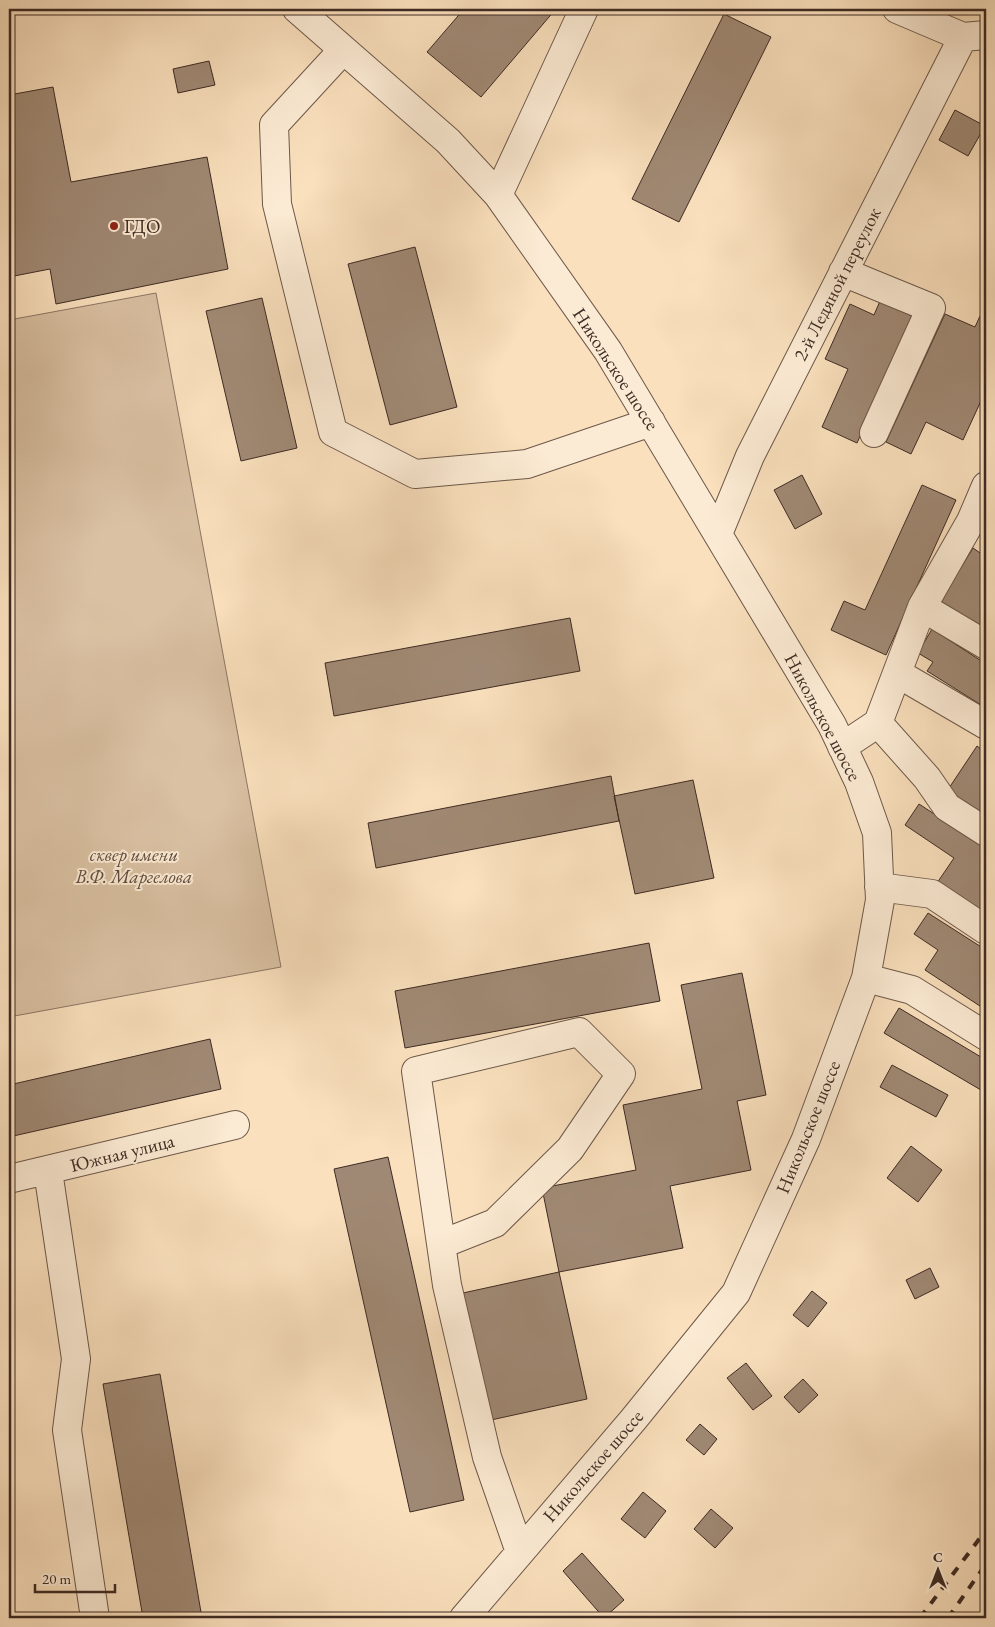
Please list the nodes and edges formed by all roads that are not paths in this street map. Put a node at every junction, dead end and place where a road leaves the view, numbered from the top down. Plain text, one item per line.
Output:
1 (297, 9) edge
2 (584, 9) edge
3 (897, 9) edge
4 (975, 36) edge
5 (343, 50) junction
6 (498, 195) junction
7 (843, 272) junction
8 (651, 422) junction
9 (874, 433) dead end
10 (986, 486) edge
11 (979, 526) edge
12 (718, 534) junction
13 (922, 607) junction
14 (986, 646) edge
15 (897, 673) junction
16 (878, 722) junction
17 (986, 725) edge
18 (842, 747) junction
19 (986, 832) edge
20 (879, 887) junction
21 (986, 930) edge
22 (866, 978) junction
23 (986, 1036) edge
24 (236, 1125) dead end
25 (48, 1171) junction
26 (9, 1179) edge
27 (442, 1244) junction
28 (520, 1552) junction
29 (95, 1618) edge
30 (464, 1618) edge

1 - 5 street, Никольское шоссе
2 - 6 street
3 - 4 street, 2-й Ледяной переулок
4 - 7 street, 2-й Ледяной переулок
5 - 6 street, Никольское шоссе
5 - 8 street
6 - 8 street, Никольское шоссе
7 - 9 street
7 - 12 street, 2-й Ледяной переулок
8 - 12 street, Никольское шоссе
10 - 11 street
11 - 13 street
12 - 18 street, Никольское шоссе
13 - 14 street
13 - 15 street
15 - 16 street
15 - 17 street
16 - 18 street
16 - 19 street
18 - 20 street, Никольское шоссе
20 - 21 street
20 - 22 street, Никольское шоссе
22 - 23 street
22 - 28 street, Никольское шоссе
24 - 25 street, Южная улица
25 - 26 street, Южная улица
25 - 29 street
27 - 27 street
27 - 28 street
28 - 30 street, Никольское шоссе

